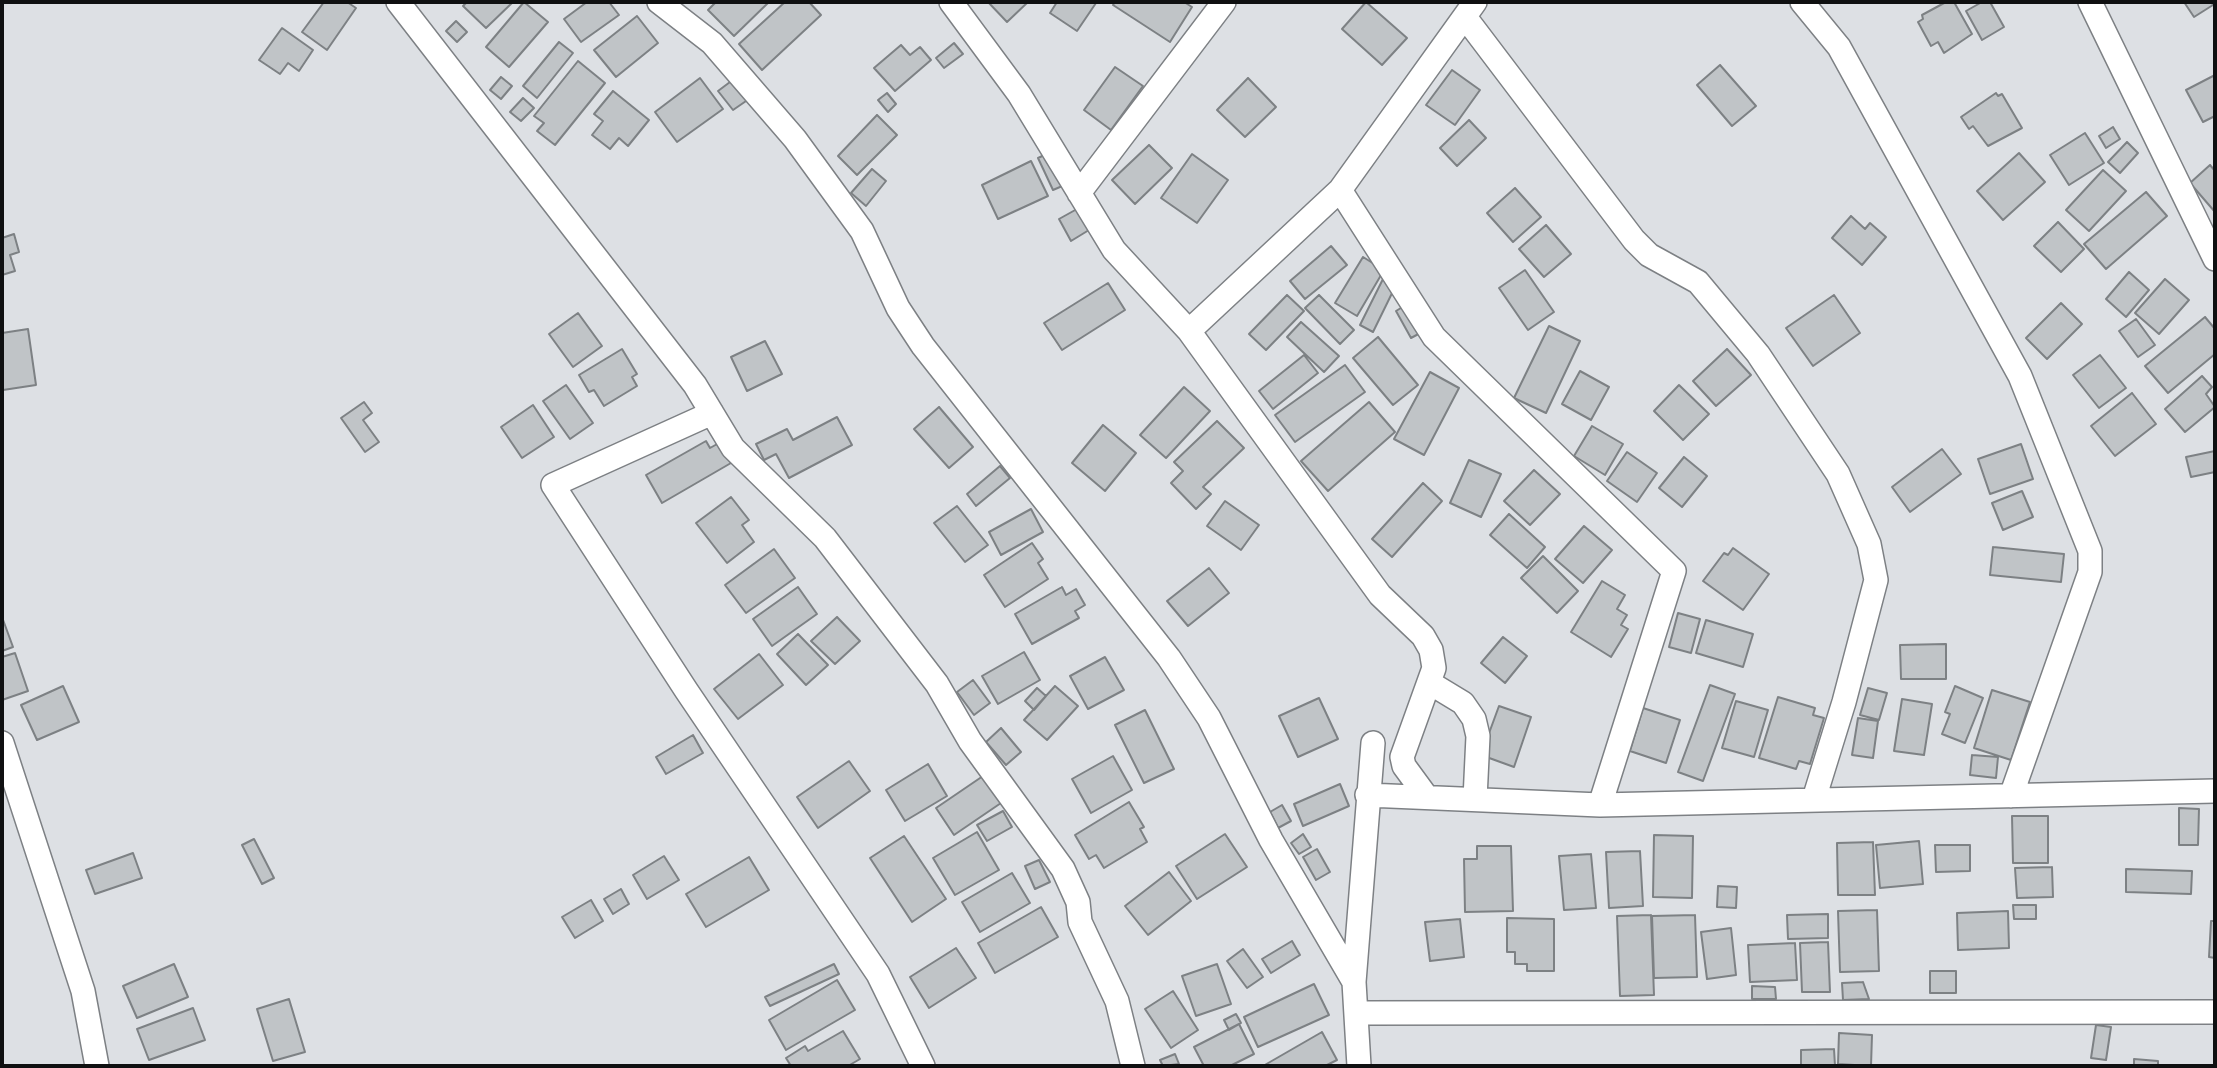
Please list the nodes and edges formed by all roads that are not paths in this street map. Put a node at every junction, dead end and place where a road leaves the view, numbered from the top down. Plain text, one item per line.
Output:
1 (398, 2) edge
2 (659, 2) edge
3 (951, 2) edge
4 (1224, 2) edge
5 (1802, 2) edge
6 (2090, 2) edge
7 (1470, 9) edge
8 (1340, 190) junction
9 (1079, 192) junction
10 (2215, 259) edge
11 (1189, 331) junction
12 (712, 413) junction
13 (1430, 683) junction
14 (2, 743) edge
15 (1373, 743) dead end
16 (2215, 790) edge
17 (1367, 795) junction
18 (1426, 796) junction
19 (2011, 796) junction
20 (1475, 799) junction
21 (1814, 799) junction
22 (1600, 805) junction
23 (1354, 982) junction
24 (2215, 1012) edge
25 (1357, 1013) junction
26 (97, 1066) edge
27 (923, 1066) edge
28 (1133, 1066) edge
29 (1359, 1066) edge

1 - 12 street
2 - 23 street
3 - 9 street
4 - 9 street
5 - 19 street
6 - 10 street
7 - 8 street
7 - 21 street
8 - 11 street
8 - 22 street
9 - 11 street
11 - 13 street
12 - 27 street
12 - 28 street
13 - 18 street
13 - 20 street
14 - 26 street
15 - 17 street
16 - 19 street
17 - 18 street
17 - 23 street
18 - 20 street
19 - 21 street
20 - 22 street
21 - 22 street
23 - 25 street
24 - 25 street
25 - 29 street

